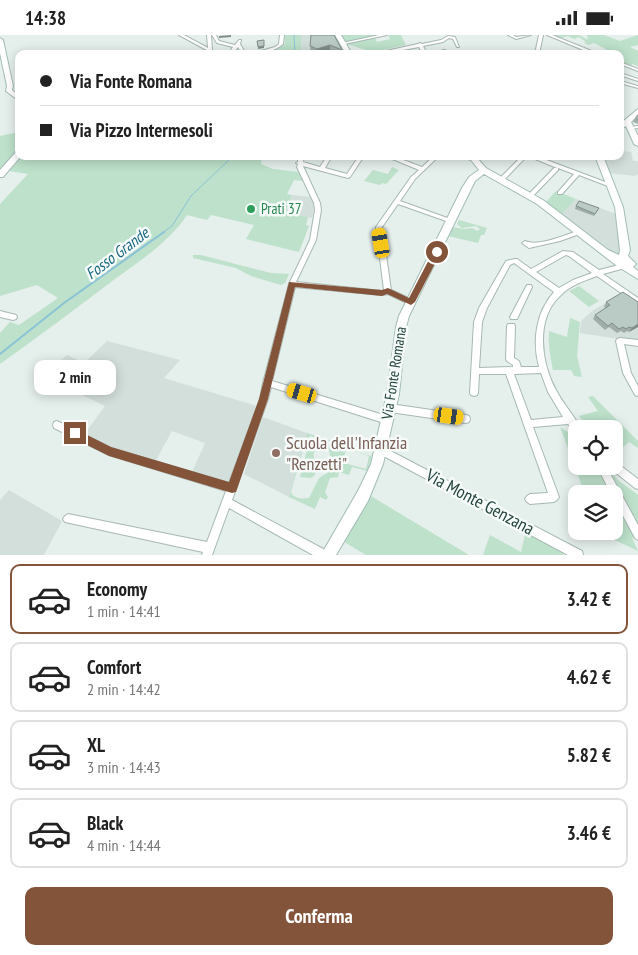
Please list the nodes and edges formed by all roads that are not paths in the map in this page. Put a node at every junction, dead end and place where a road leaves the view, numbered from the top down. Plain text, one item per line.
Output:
1 (181, 35) edge
2 (209, 35) edge
3 (214, 35) edge
4 (282, 35) edge
5 (338, 35) edge
6 (385, 35) edge
7 (510, 35) edge
8 (530, 35) edge
9 (549, 35) edge
10 (541, 36) edge
11 (0, 40) edge
12 (344, 43) junction
13 (238, 44) junction
14 (420, 44) junction
15 (458, 46) dead end
16 (210, 49) joint
17 (233, 50) edge
18 (241, 50) edge
19 (264, 50) edge
20 (347, 50) edge
21 (392, 50) edge
22 (423, 50) edge
23 (538, 50) edge
24 (587, 50) edge
25 (1, 54) edge
26 (5, 65) junction
27 (624, 65) edge
28 (638, 70) edge
29 (0, 72) edge
30 (624, 75) edge
31 (8, 76) junction
32 (638, 80) edge
33 (624, 83) edge
34 (10, 86) junction
35 (638, 87) edge
36 (2, 93) edge
37 (15, 96) edge
38 (15, 101) edge
39 (638, 111) edge
40 (629, 125) edge
41 (638, 144) edge
42 (15, 159) edge
43 (300, 160) edge
44 (327, 160) edge
45 (359, 160) edge
46 (400, 160) edge
47 (432, 160) edge
48 (476, 160) edge
49 (521, 160) edge
50 (541, 160) edge
51 (601, 160) edge
52 (322, 168) junction
53 (421, 169) junction
54 (556, 169) dead end
55 (483, 170) junction
56 (578, 174) junction
57 (0, 175) edge
58 (500, 181) junction
59 (610, 185) junction
60 (560, 193) dead end
61 (530, 196) junction
62 (396, 202) junction
63 (451, 221) junction
64 (580, 232) junction
65 (525, 243) dead end
66 (619, 263) junction
67 (531, 273) junction
68 (598, 273) junction
69 (638, 276) edge
70 (292, 284) junction
71 (529, 287) dead end
72 (388, 291) junction
73 (558, 292) junction
74 (411, 302) junction
75 (638, 302) edge
76 (0, 314) edge
77 (13, 317) dead end
78 (514, 317) dead end
79 (511, 326) dead end
80 (638, 343) edge
81 (513, 370) junction
82 (543, 370) junction
83 (475, 371) junction
84 (268, 383) junction
85 (474, 393) dead end
86 (638, 393) edge
87 (390, 408) junction
88 (466, 419) dead end
89 (387, 420) junction
90 (568, 420) edge
91 (570, 420) edge
92 (528, 424) junction
93 (57, 425) dead end
94 (381, 450) junction
95 (623, 473) edge
96 (606, 475) edge
97 (638, 485) edge
98 (232, 488) junction
99 (530, 499) dead end
100 (228, 502) junction
101 (68, 519) dead end
102 (638, 535) edge
103 (208, 552) edge
104 (323, 555) edge
105 (328, 555) edge
106 (578, 555) edge

1 - 16 street
2 - 16 street
3 - 13 street
4 - 19 street
5 - 12 street
6 - 12 street
7 - 8 street
8 - 10 street
9 - 24 street
10 - 23 street
11 - 25 street
12 - 20 street
13 - 17 street
13 - 18 street
14 - 15 street
14 - 21 street
14 - 22 street
25 - 26 street
26 - 29 street
26 - 31 street
27 - 28 street
29 - 31 street
30 - 32 street
31 - 34 street
33 - 35 street
34 - 36 street
34 - 37 street
36 - 38 street
39 - 40 street
40 - 41 street
42 - 57 street
43 - 52 street
43 - 70 street
44 - 52 street
45 - 52 street
46 - 53 street
47 - 53 street
48 - 55 street
49 - 58 street
50 - 56 street
51 - 59 street
53 - 62 street
54 - 61 street
55 - 58 street
55 - 63 street, Via Fonte Romana
56 - 59 street
56 - 60 street
58 - 61 street
59 - 66 street
61 - 64 street
62 - 63 street
62 - 72 street
63 - 74 street, Via Fonte Romana
64 - 65 street
64 - 66 street
66 - 68 street
66 - 69 street
67 - 68 street
67 - 73 street
67 - 83 street
68 - 73 street
68 - 75 street
70 - 72 street
70 - 84 street
71 - 78 street
72 - 74 street
73 - 82 street
74 - 87 street, Via Fonte Romana
76 - 77 street
79 - 81 street
80 - 86 street
81 - 82 street
81 - 83 street
81 - 92 street
82 - 91 street
83 - 85 street
84 - 89 street
84 - 98 street
87 - 88 street
87 - 89 street, Via Fonte Romana
89 - 94 street, Via Fonte Romana
90 - 92 street
92 - 99 street
93 - 98 street
94 - 105 street, Via Fonte Romana
94 - 106 street, Via Monte Genzana
95 - 97 street
96 - 102 street
98 - 100 street
100 - 103 street
100 - 104 street
101 - 103 street

